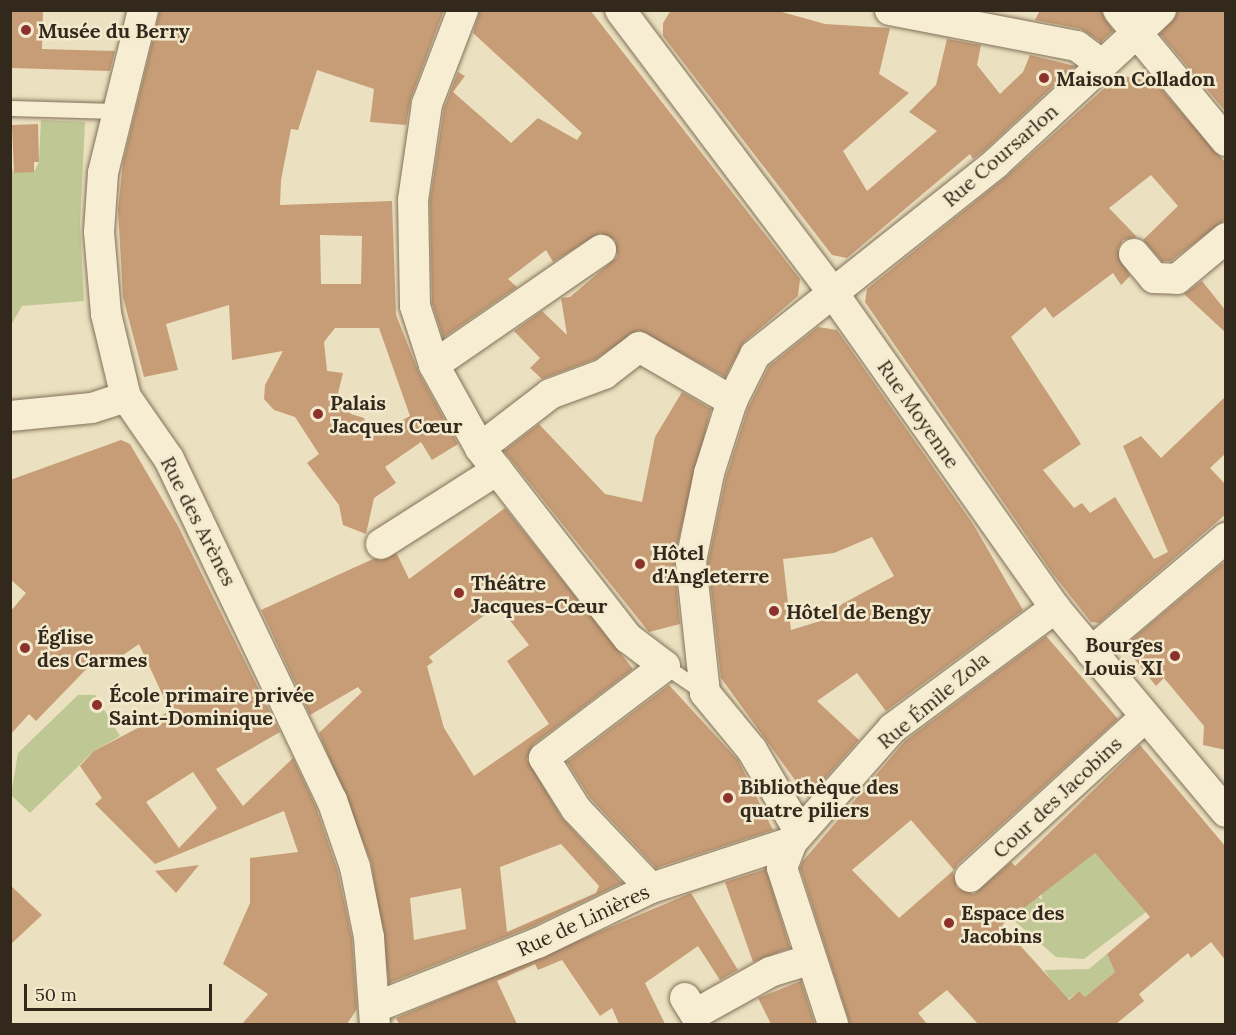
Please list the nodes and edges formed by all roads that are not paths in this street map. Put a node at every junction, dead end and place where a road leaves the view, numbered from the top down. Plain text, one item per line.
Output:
1 (143, 10) edge
2 (463, 10) edge
3 (620, 10) edge
4 (890, 10) edge
5 (1161, 10) edge
6 (1126, 21) edge
7 (1101, 64) junction
8 (10, 108) edge
9 (116, 111) junction
10 (1226, 141) edge
11 (1226, 238) edge
12 (600, 250) dead end
13 (1134, 254) dead end
14 (833, 293) junction
15 (434, 365) junction
16 (126, 397) junction
17 (732, 401) junction
18 (10, 416) edge
19 (489, 459) junction
20 (1226, 538) edge
21 (381, 544) dead end
22 (1055, 608) junction
23 (1091, 652) junction
24 (665, 666) junction
25 (705, 693) junction
26 (1144, 718) junction
27 (1226, 812) edge
28 (796, 837) junction
29 (969, 877) dead end
30 (651, 888) junction
31 (809, 960) junction
32 (685, 998) dead end
33 (376, 1016) edge
34 (833, 1024) edge

1 - 9 street, Rue des Arènes
2 - 15 street
3 - 14 street, Rue Moyenne
4 - 7 street
5 - 6 street, Rue Coursarlon
6 - 7 street, Rue Coursarlon
6 - 10 street
7 - 14 street, Rue Coursarlon
8 - 9 lane
9 - 16 street, Rue des Arènes
11 - 13 street
12 - 15 street
14 - 17 street, Rue Coursarlon
14 - 22 street, Rue Moyenne
15 - 19 street
16 - 18 street
16 - 33 street, Rue des Arènes
17 - 19 street
17 - 25 street, Rue Coursarlon
19 - 21 street
19 - 24 street
20 - 23 street
22 - 23 street, Rue Moyenne
22 - 28 street, Rue Émile Zola
23 - 26 street, Rue Moyenne
24 - 25 lane
24 - 30 street
25 - 28 street
26 - 27 street, Rue Moyenne
26 - 29 street, Cour des Jacobins
28 - 30 street, Rue de Linières
28 - 31 street
30 - 33 street, Rue de Linières
31 - 32 street
31 - 34 street

